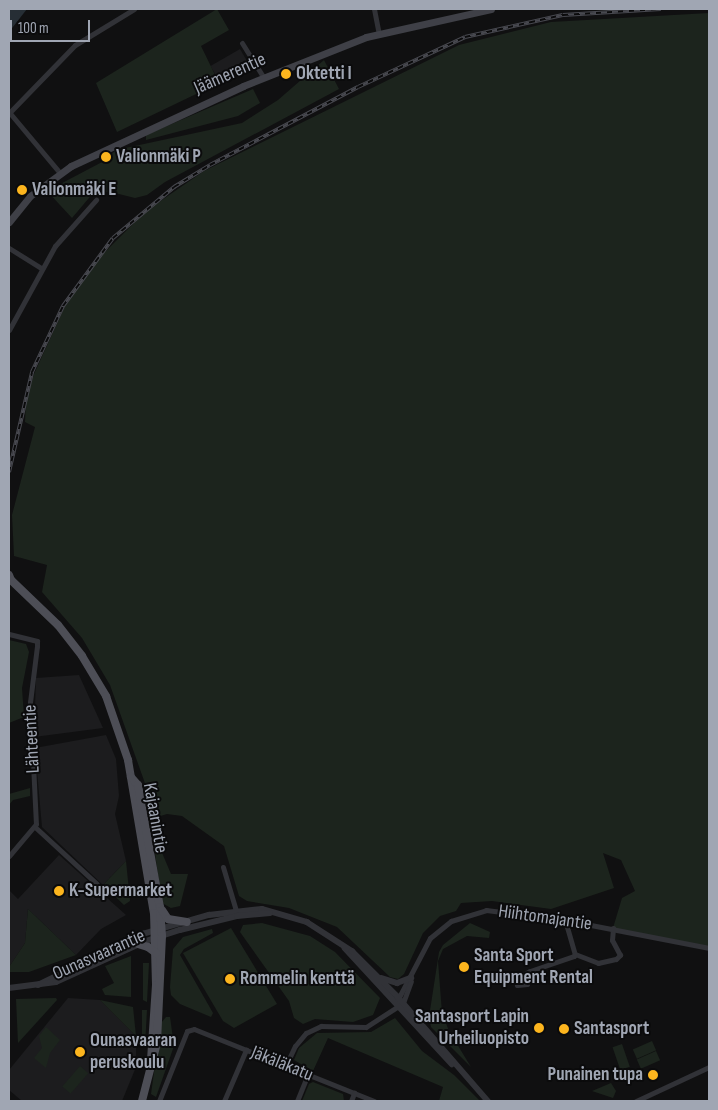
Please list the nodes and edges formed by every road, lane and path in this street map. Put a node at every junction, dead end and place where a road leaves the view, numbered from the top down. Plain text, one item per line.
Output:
1 (134, 9) edge
2 (374, 9) edge
3 (491, 9) edge
4 (379, 34) junction
5 (242, 42) dead end
6 (263, 77) junction
7 (9, 112) edge
8 (60, 173) junction
9 (96, 200) dead end
10 (9, 222) edge
11 (9, 248) edge
12 (41, 268) junction
13 (9, 330) edge
14 (9, 578) edge
15 (9, 634) edge
16 (131, 777) junction
17 (35, 828) junction
18 (9, 856) edge
19 (223, 867) dead end
20 (97, 884) dead end
21 (160, 907) junction
22 (237, 913) junction
23 (565, 920) junction
24 (187, 922) junction
25 (613, 928) junction
26 (158, 933) junction
27 (138, 944) junction
28 (345, 947) junction
29 (709, 948) edge
30 (156, 953) junction
31 (575, 954) junction
32 (530, 971) dead end
33 (377, 975) junction
34 (411, 978) junction
35 (38, 985) junction
36 (9, 988) edge
37 (398, 997) junction
38 (403, 1003) junction
39 (396, 1006) junction
40 (246, 1050) junction
41 (152, 1061) junction
42 (286, 1066) junction
43 (709, 1067) edge
44 (458, 1068) junction
45 (308, 1074) junction
46 (354, 1093) junction
47 (142, 1101) edge
48 (159, 1101) edge
49 (224, 1101) edge
50 (297, 1101) edge
51 (351, 1101) edge
52 (374, 1101) edge
53 (488, 1101) edge
54 (636, 1101) edge

1 - 7 street
2 - 4 street
3 - 4 main road, Jäämerentie
4 - 6 main road, Jäämerentie
5 - 6 street
6 - 8 main road, Jäämerentie
7 - 8 street
8 - 10 main road, Jäämerentie
9 - 12 street
11 - 12 street
12 - 13 street
14 - 16 main road
15 - 17 street, Lähteentie
16 - 21 main road, Kajaanintie
16 - 26 main road, Kajaanintie
17 - 18 street
17 - 20 street
19 - 22 street
21 - 24 main road
21 - 26 main road, Kajaanintie
22 - 24 street
22 - 26 street
22 - 28 street
23 - 25 street, Hiihtomajantie
23 - 31 street
23 - 34 street, Hiihtomajantie
24 - 26 street
25 - 29 street, Hiihtomajantie
25 - 31 street
26 - 27 street, Ounasvaarantie
26 - 30 main road, Kajaanintie
26 - 35 street, Ounasvaarantie
26 - 41 main road, Kajaanintie
27 - 30 main road
27 - 35 street, Ounasvaarantie
28 - 33 street
28 - 39 street
30 - 41 main road, Kajaanintie
31 - 32 street
33 - 34 street
33 - 37 street
34 - 37 street, Hiihtomajantie
34 - 38 street, Hiihtomajantie
35 - 36 street, Ounasvaarantie
37 - 38 street
37 - 39 street, Hiihtomajantie
38 - 39 street
38 - 44 street
39 - 42 street
39 - 44 street
40 - 42 street, Jäkäläkatu
40 - 48 street, Jäkäläkatu
40 - 49 street
41 - 47 main road, Kajaanintie
42 - 45 street, Jäkäläkatu
43 - 54 street
44 - 53 street
45 - 46 street, Jäkäläkatu
45 - 50 street
46 - 51 street
46 - 52 street, Jäkäläkatu

